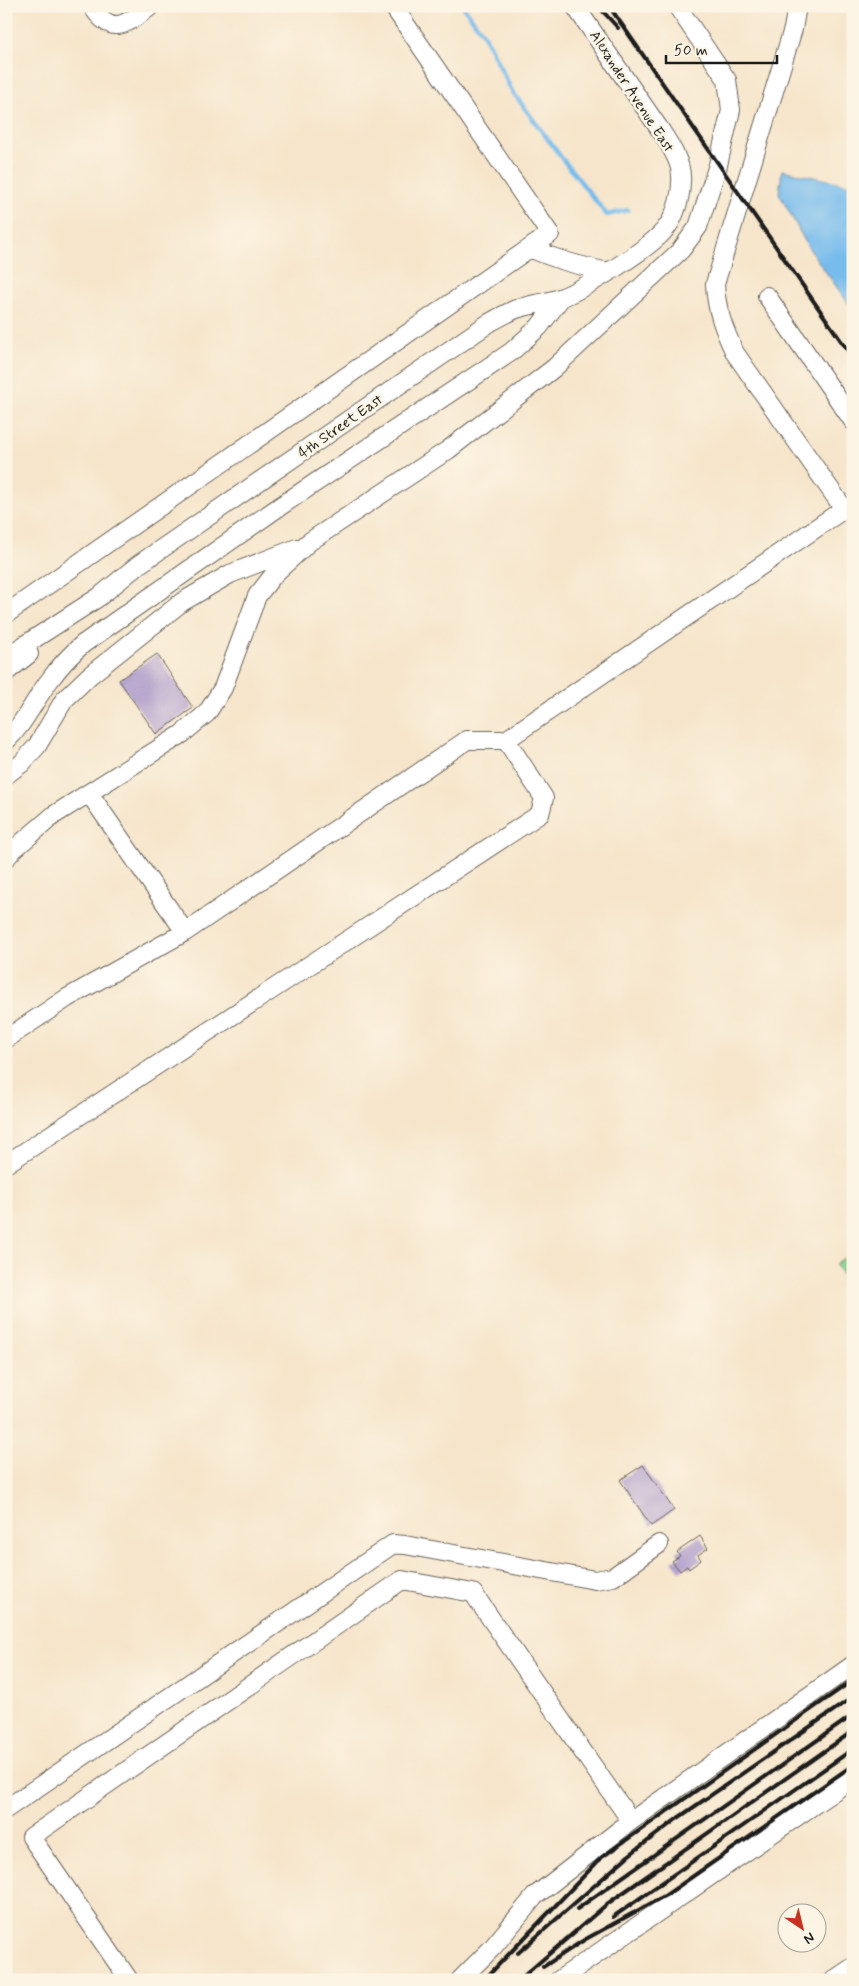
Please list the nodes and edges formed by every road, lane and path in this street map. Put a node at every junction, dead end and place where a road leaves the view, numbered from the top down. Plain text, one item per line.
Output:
1 (92, 6) edge
2 (151, 6) edge
3 (393, 6) edge
4 (575, 6) edge
5 (677, 6) edge
6 (810, 6) edge
7 (796, 11) edge
8 (676, 209) joint
9 (530, 248) junction
10 (608, 272) junction
11 (767, 296) dead end
12 (561, 298) junction
13 (853, 421) edge
14 (309, 542) junction
15 (99, 597) junction
16 (6, 614) edge
17 (6, 656) edge
18 (6, 672) edge
19 (9, 738) edge
20 (506, 740) junction
21 (6, 775) edge
22 (89, 793) junction
23 (6, 858) edge
24 (185, 932) junction
25 (6, 1038) edge
26 (6, 1164) edge
27 (660, 1544) dead end
28 (853, 1665) edge
29 (853, 1778) edge
30 (6, 1809) edge
31 (631, 1821) junction
32 (853, 1967) edge
33 (128, 1980) edge
34 (460, 1980) edge
35 (559, 1980) edge
36 (834, 1980) edge

1 - 2 street
3 - 9 street
4 - 8 street, Alexander Avenue East
5 - 14 street
6 - 7 street
7 - 20 street
8 - 10 street, 4th Street East
9 - 10 street
9 - 16 street
10 - 12 street, 4th Street East
11 - 13 street
12 - 15 street, 4th Street East
12 - 19 street
14 - 21 street
14 - 22 street
15 - 17 street, 4th Street East
15 - 18 street
20 - 24 street
20 - 26 street
22 - 23 street
22 - 24 street
24 - 25 street
27 - 30 street
28 - 31 street
29 - 35 street
31 - 33 street
31 - 34 street
32 - 36 street

